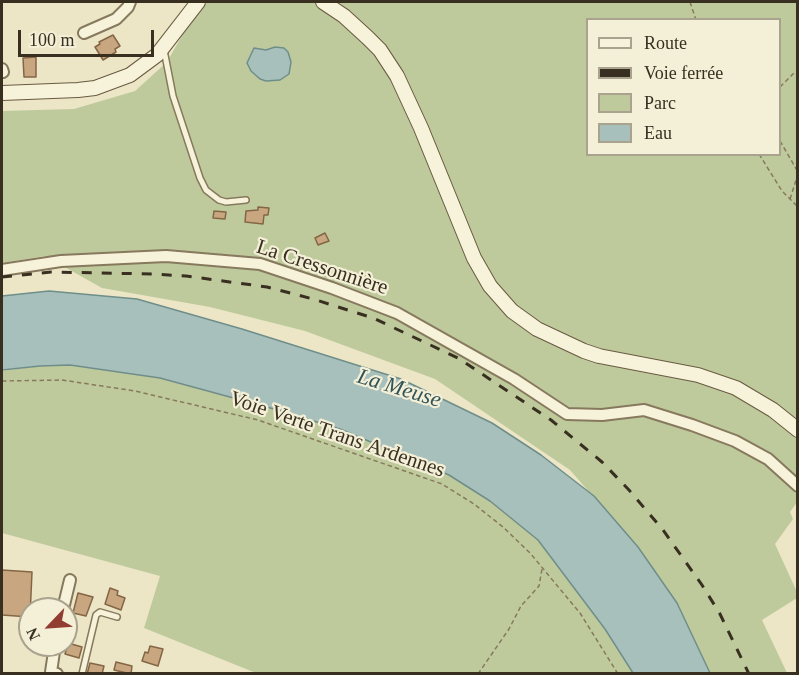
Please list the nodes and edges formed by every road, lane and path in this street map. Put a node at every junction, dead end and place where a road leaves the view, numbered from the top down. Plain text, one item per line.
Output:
1 (130, 2) edge
2 (198, 2) edge
3 (323, 2) edge
4 (690, 2) edge
5 (695, 18) edge
6 (84, 33) dead end
7 (163, 48) junction
8 (796, 70) dead end
9 (781, 86) edge
10 (2, 93) edge
11 (781, 143) edge
12 (760, 156) edge
13 (798, 173) edge
14 (790, 199) dead end
15 (246, 200) dead end
16 (798, 207) edge
17 (2, 270) edge
18 (2, 381) edge
19 (798, 430) edge
20 (798, 486) edge
21 (542, 568) junction
22 (70, 580) dead end
23 (66, 597) edge
24 (117, 616) dead end
25 (53, 657) edge
26 (56, 673) edge
27 (82, 674) edge
28 (478, 674) edge
29 (618, 674) edge

1 - 6 street
2 - 7 street
3 - 19 street
4 - 5 path
7 - 10 street
7 - 15 lane
8 - 9 path
11 - 13 path
12 - 16 path
13 - 14 path
17 - 20 street, La Cressonnière
18 - 21 path, Voie Verte Trans Ardennes
21 - 28 path
21 - 29 path, Voie Verte Trans Ardennes
22 - 23 street
24 - 27 lane
25 - 26 street

